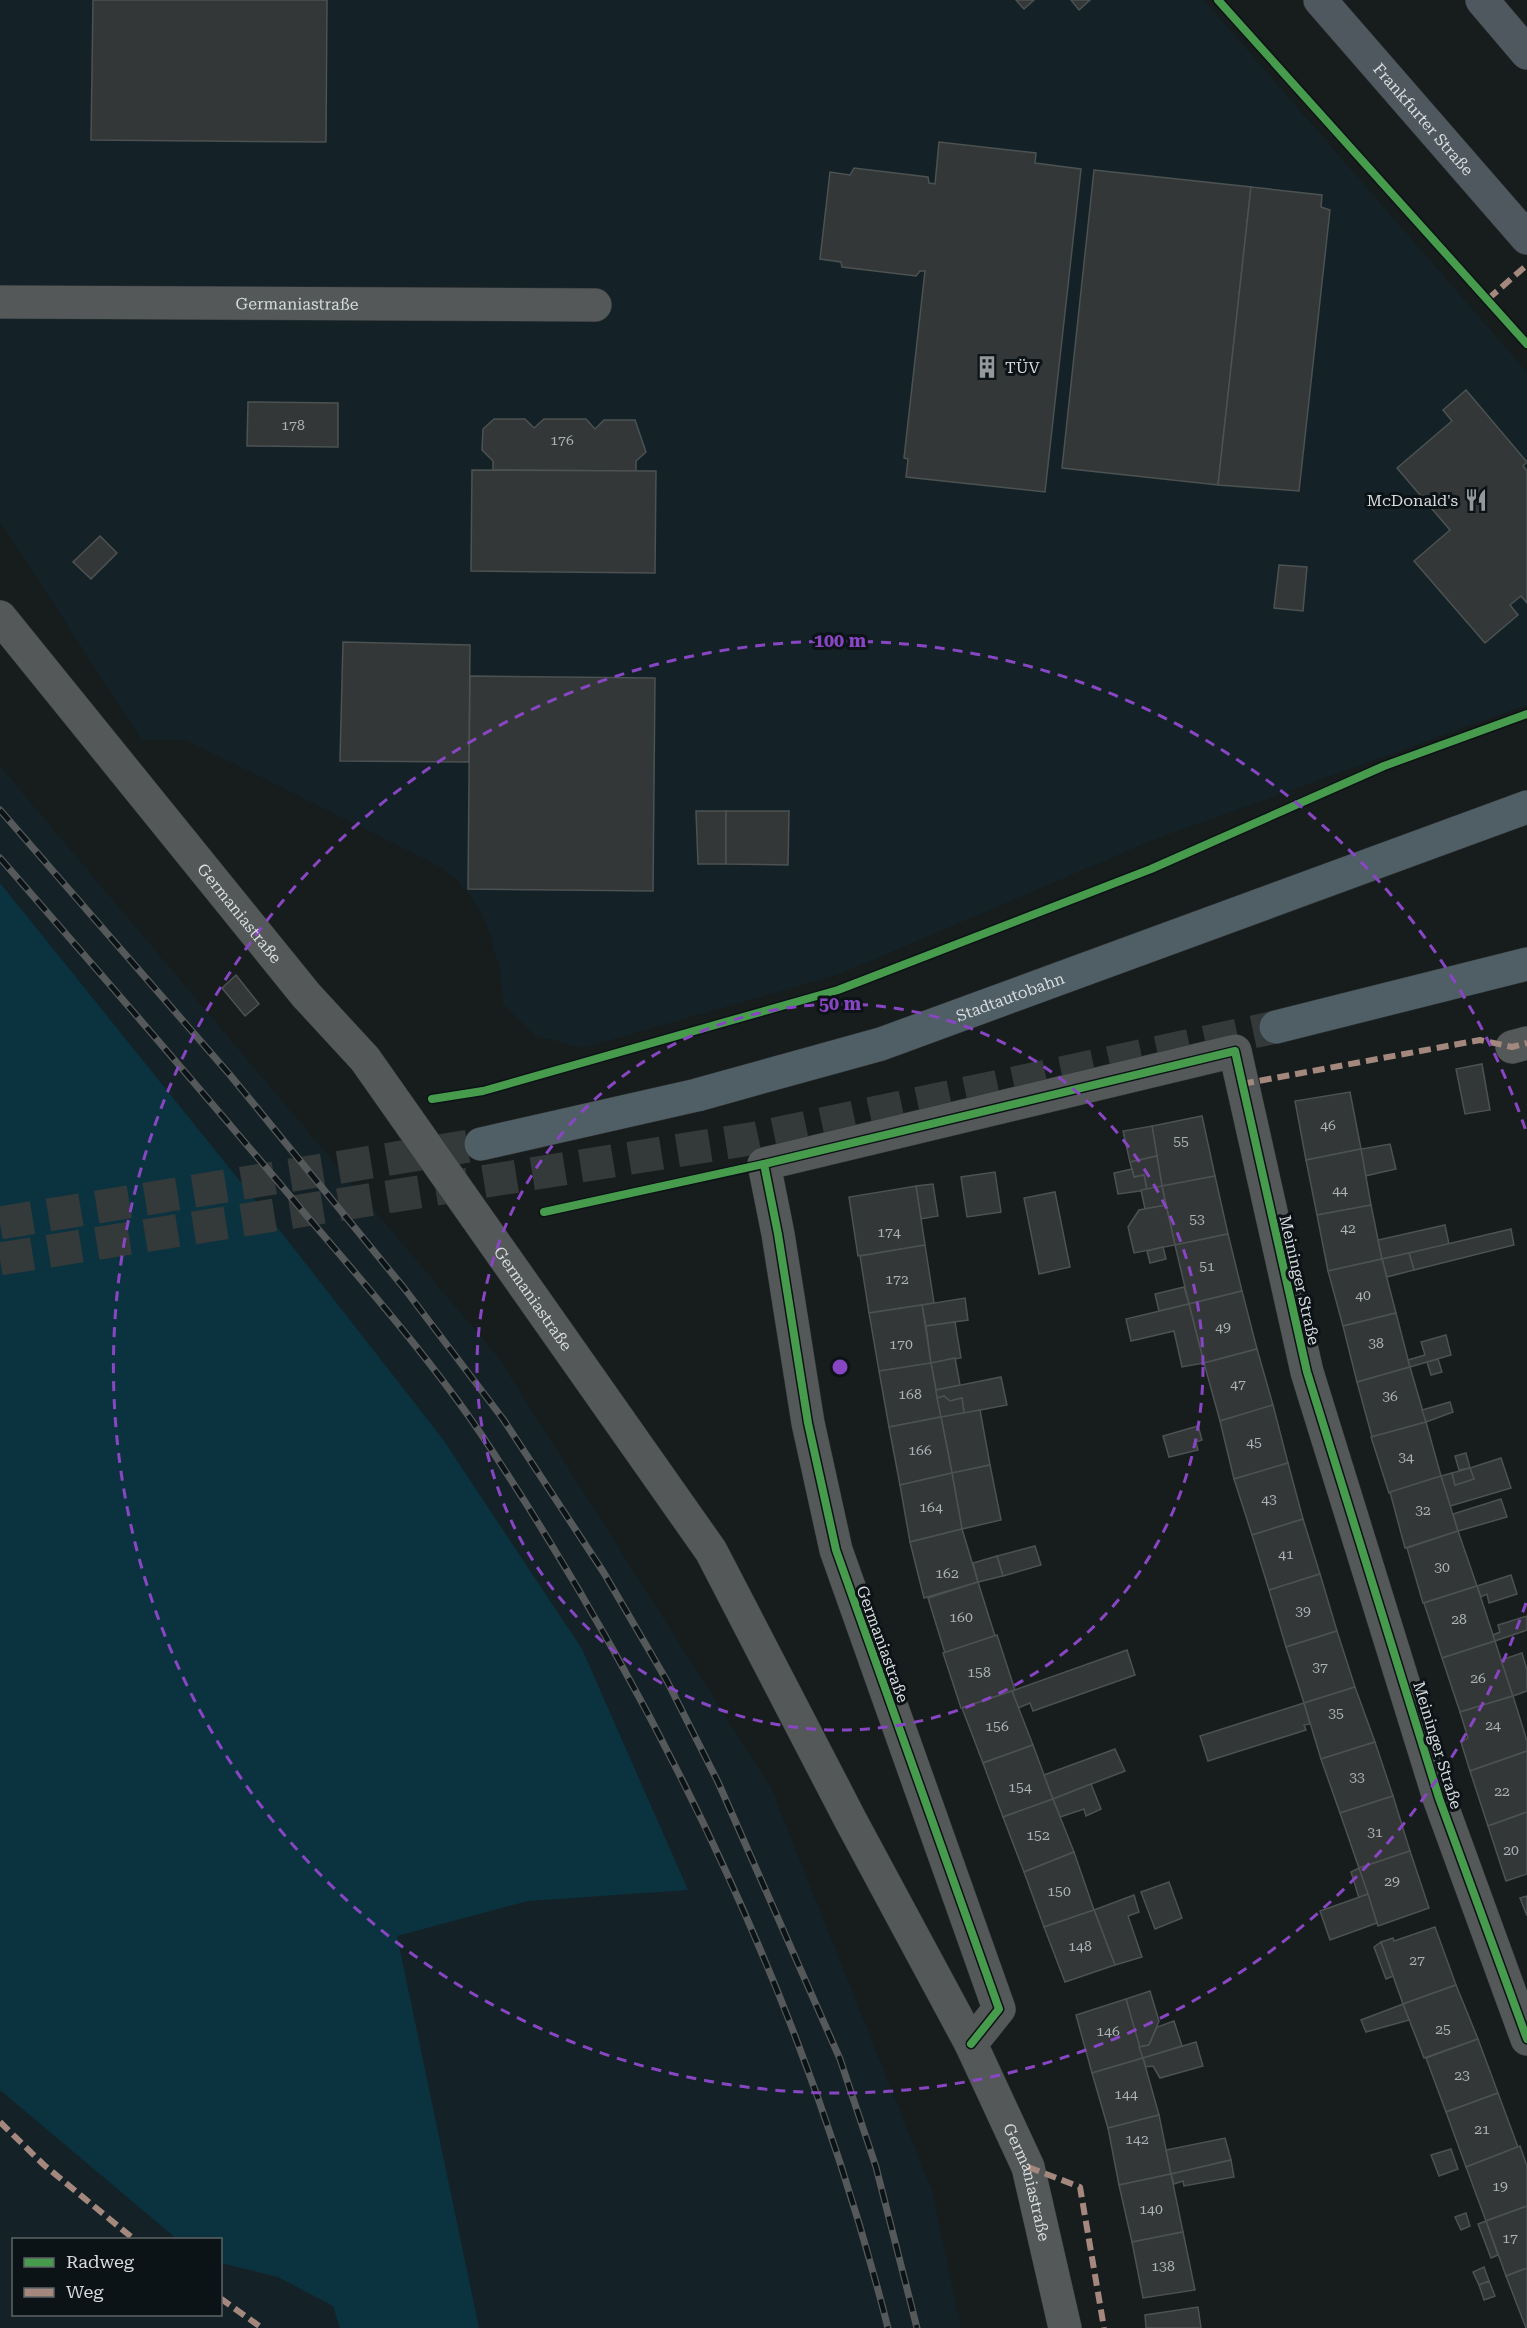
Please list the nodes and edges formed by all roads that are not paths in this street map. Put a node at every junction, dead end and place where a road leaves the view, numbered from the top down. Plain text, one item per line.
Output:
1 (1320, 0) edge
2 (1482, 0) edge
3 (1527, 53) edge
4 (1527, 238) edge
5 (0, 302) edge
6 (595, 305) dead end
7 (0, 617) edge
8 (1527, 807) edge
9 (1527, 964) edge
10 (1276, 1027) tunnel mouth
11 (481, 1143) tunnel mouth
12 (778, 1234) joint
13 (1527, 2039) edge
14 (971, 2044) junction
15 (1065, 2328) edge

1 - 4 main road, Frankfurter Straße
2 - 3 main road
5 - 6 street, Germaniastraße
7 - 14 street, Germaniastraße
8 - 11 highway, Stadtautobahn
9 - 10 highway
12 - 13 street, Meininger Straße
12 - 14 street, Germaniastraße
14 - 15 street, Germaniastraße

